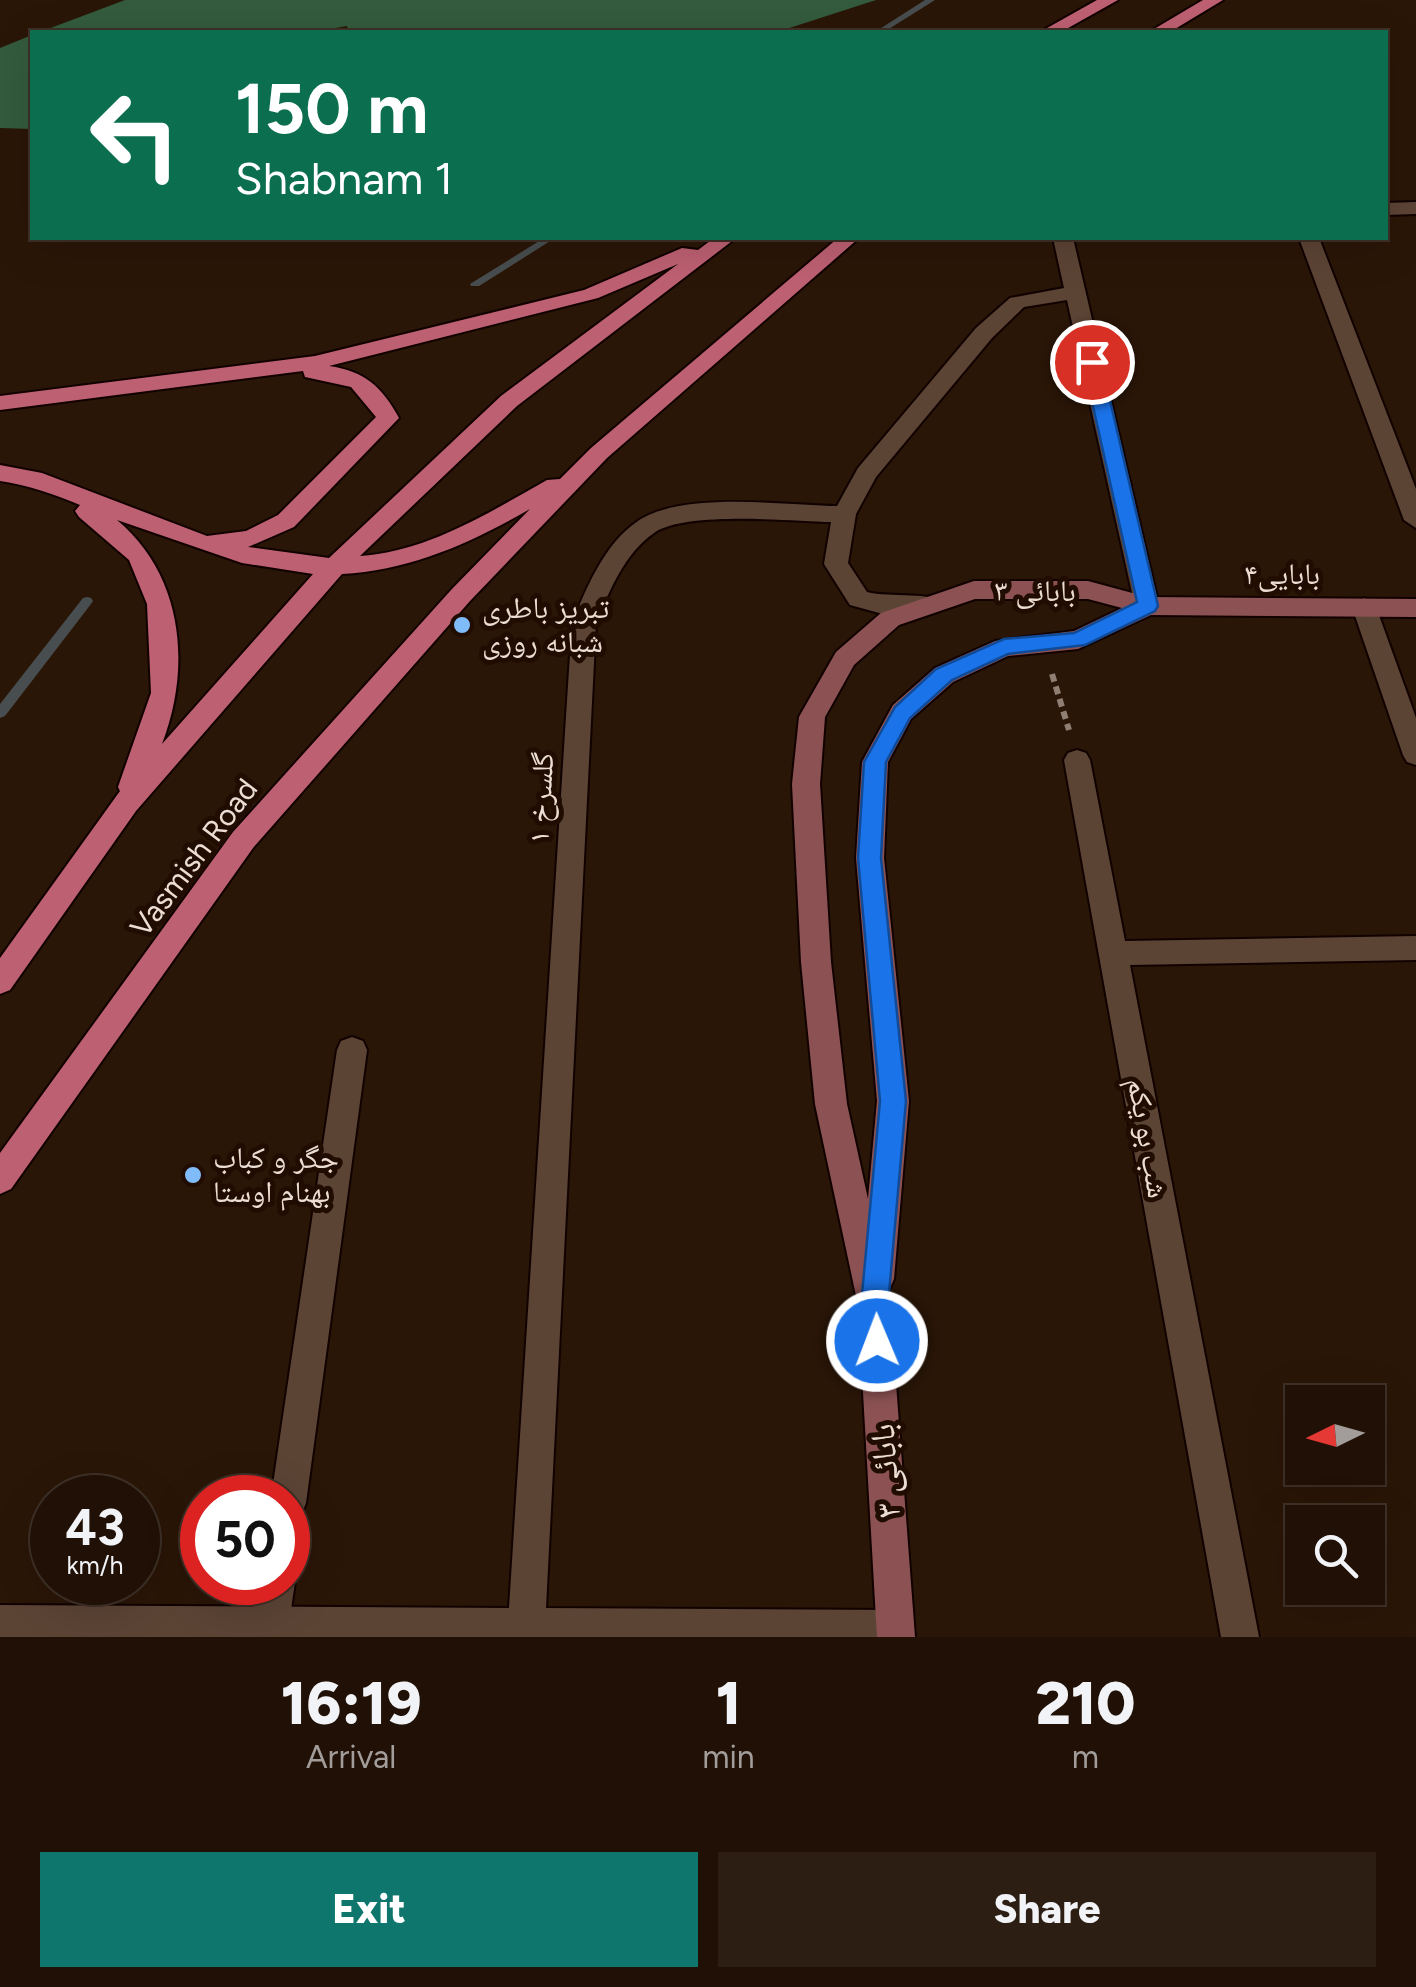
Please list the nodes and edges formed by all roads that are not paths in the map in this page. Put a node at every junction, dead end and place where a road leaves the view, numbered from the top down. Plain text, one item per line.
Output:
1 (1110, 0) edge
2 (1215, 0) edge
3 (1053, 30) edge
4 (1162, 30) edge
5 (1416, 208) edge
6 (1388, 209) edge
7 (719, 240) edge
8 (721, 240) edge
9 (846, 240) edge
10 (1063, 240) edge
11 (1310, 240) edge
12 (1076, 292) junction
13 (258, 369) junction
14 (0, 403) edge
15 (592, 461) junction
16 (0, 473) edge
17 (34, 478) junction
18 (844, 514) junction
19 (1416, 520) edge
20 (204, 543) junction
21 (932, 604) junction
22 (1148, 606) junction
23 (1364, 607) junction
24 (1416, 608) edge
25 (1416, 755) edge
26 (1078, 760) road end
27 (126, 803) junction
28 (1416, 948) edge
29 (1114, 954) junction
30 (0, 981) edge
31 (352, 1050) dead end
32 (0, 1179) edge
33 (874, 1305) junction
34 (292, 1475) edge
35 (273, 1605) edge
36 (0, 1624) edge
37 (269, 1631) edge
38 (526, 1632) edge
39 (896, 1633) edge
40 (1240, 1637) edge

1 - 3 main road
2 - 4 main road
5 - 6 street
7 - 13 main road
8 - 27 main road
9 - 15 main road
10 - 12 street
11 - 19 street
12 - 18 street
12 - 22 street
13 - 14 main road
13 - 20 main road
15 - 20 main road
15 - 32 main road, Vasmish Road
16 - 17 main road
17 - 20 main road
17 - 27 main road
18 - 21 street
18 - 38 street, گلسرخ ۱
21 - 22 main road, بابائی ۳
21 - 33 main road, بابائی ۳
22 - 23 main road, بابایی۴
22 - 33 main road, بابائی ۳
23 - 24 main road, بابایی۴
23 - 25 street
26 - 29 street, شب بو یکم
27 - 30 main road
28 - 29 street
29 - 40 street, شب بو یکم
31 - 34 street
33 - 39 main road, بابائی ۳
35 - 37 street
36 - 37 street
37 - 38 street
38 - 39 street

